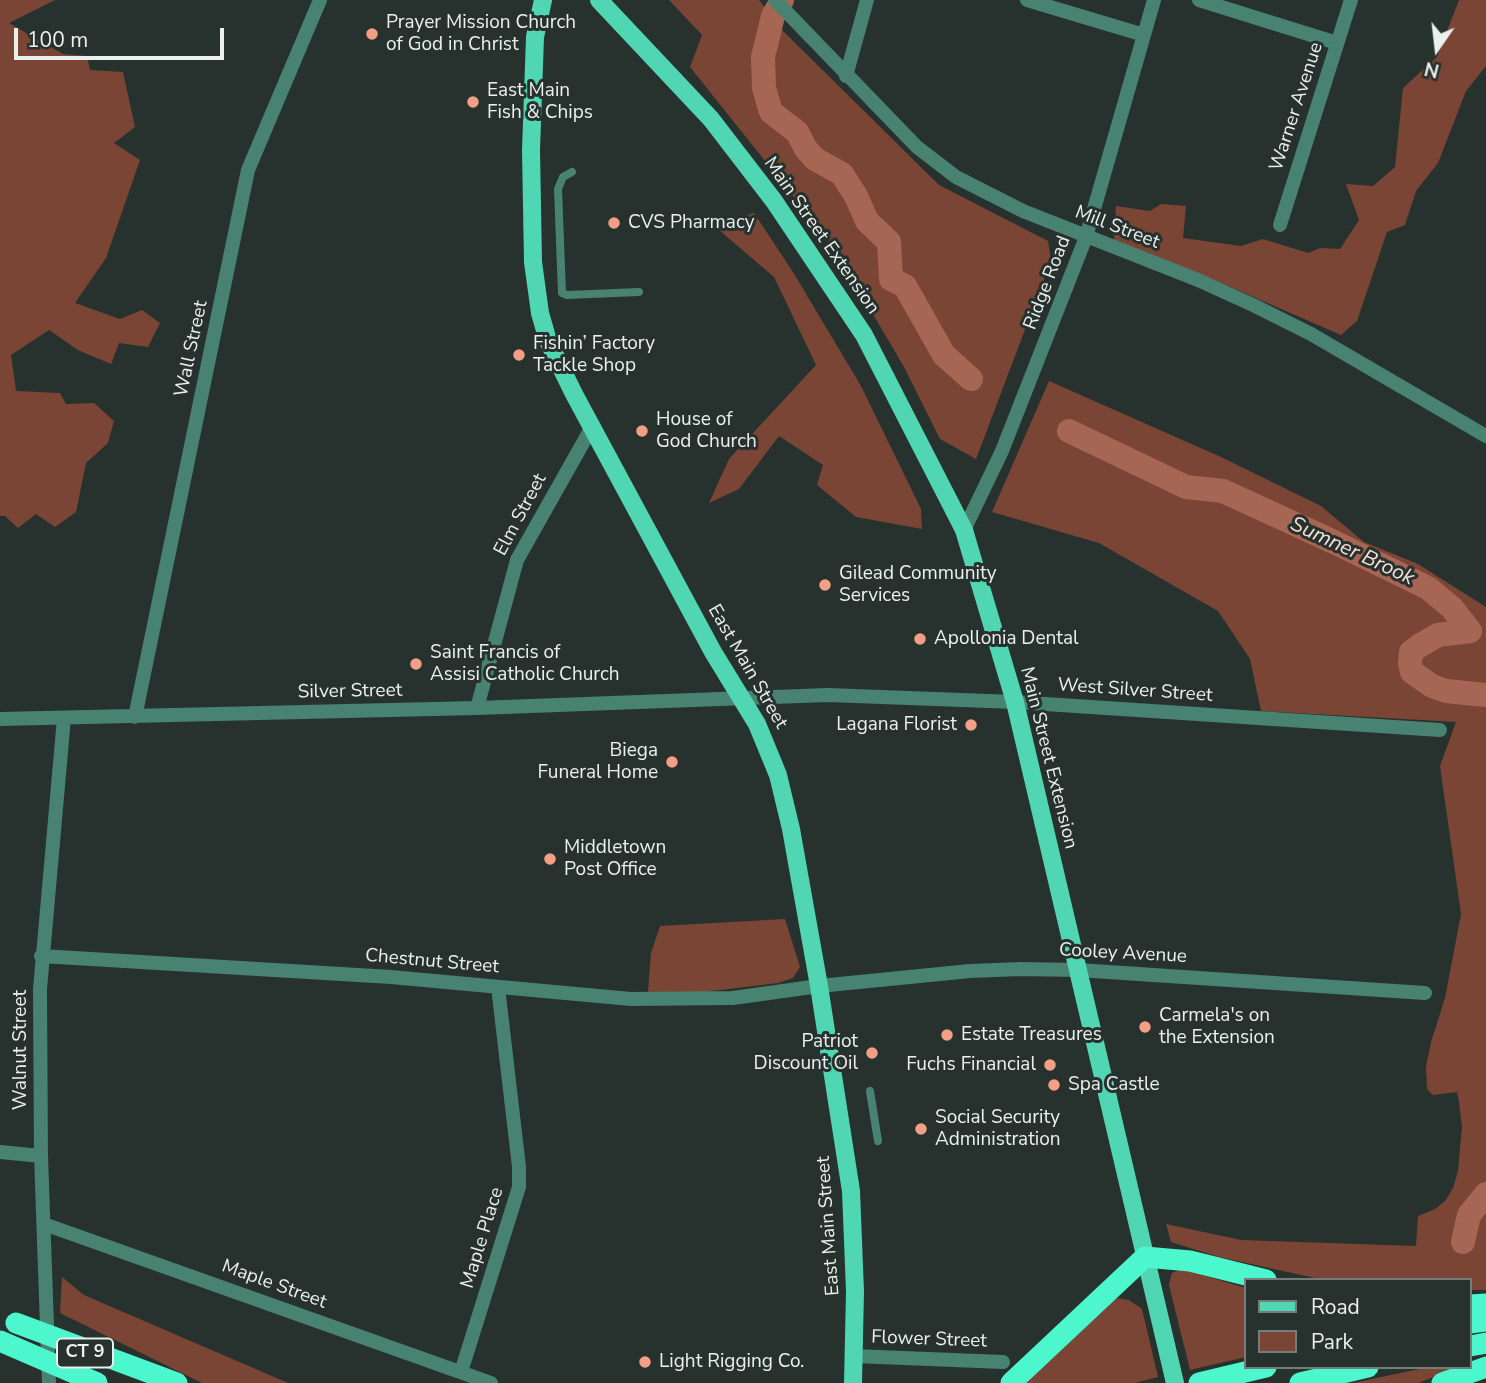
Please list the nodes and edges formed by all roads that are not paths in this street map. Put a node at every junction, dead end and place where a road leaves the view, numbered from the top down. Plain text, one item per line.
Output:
1 (320, 0) edge
2 (543, 0) edge
3 (600, 0) edge
4 (775, 0) edge
5 (867, 0) edge
6 (1027, 0) edge
7 (1154, 0) edge
8 (1199, 0) edge
9 (1351, 0) edge
10 (1143, 35) junction
11 (1337, 43) junction
12 (846, 76) junction
13 (572, 172) dead end
14 (1280, 225) dead end
15 (1086, 237) junction
16 (639, 292) dead end
17 (592, 427) junction
18 (1486, 436) edge
19 (964, 530) junction
20 (743, 697) junction
21 (1015, 702) junction
22 (477, 708) junction
23 (135, 717) junction
24 (64, 718) junction
25 (0, 719) edge
26 (1440, 730) dead end
27 (41, 956) junction
28 (1078, 970) junction
29 (820, 986) junction
30 (498, 987) junction
31 (1425, 993) dead end
32 (870, 1091) dead end
33 (878, 1141) dead end
34 (0, 1152) edge
35 (41, 1156) junction
36 (44, 1224) junction
37 (1145, 1257) junction
38 (1258, 1278) edge
39 (8, 1320) edge
40 (0, 1341) edge
41 (854, 1356) junction
42 (1003, 1362) dead end
43 (1486, 1367) edge
44 (1258, 1369) edge
45 (1360, 1369) edge
46 (461, 1372) junction
47 (48, 1383) edge
48 (97, 1383) edge
49 (153, 1383) edge
50 (177, 1383) edge
51 (491, 1383) edge
52 (853, 1383) edge
53 (1011, 1383) edge
54 (1175, 1383) edge
55 (1199, 1383) edge
56 (1300, 1383) edge
57 (1442, 1383) edge

1 - 23 street, Wall Street
2 - 17 main road, East Main Street
3 - 19 main road, Main Street Extension
4 - 12 street, Mill Street
5 - 12 street
6 - 10 street
7 - 10 street, Ridge Road
8 - 11 street
9 - 11 street, Warner Avenue
10 - 15 street, Ridge Road
11 - 14 street, Warner Avenue
12 - 15 street, Mill Street
13 - 16 lane
15 - 18 street, Mill Street
15 - 19 street, Ridge Road
17 - 20 main road, East Main Street
17 - 22 street, Elm Street
19 - 21 main road, Main Street Extension
20 - 21 street, West Silver Street
20 - 22 street, Silver Street
20 - 29 main road, East Main Street
21 - 26 street, West Silver Street
21 - 28 main road, Main Street Extension
22 - 23 street, Silver Street
23 - 24 street, Silver Street
24 - 25 street, Silver Street
24 - 27 street, Walnut Street
27 - 30 street, Chestnut Street
27 - 35 street, Walnut Street
28 - 29 street, Cooley Avenue
28 - 31 street, Cooley Avenue
28 - 37 main road, Main Street Extension
29 - 30 street, Chestnut Street
29 - 41 main road, East Main Street
30 - 46 street, Maple Place
32 - 33 lane
34 - 35 street
35 - 36 street, Walnut Street
36 - 46 street, Maple Street
36 - 47 street, Walnut Street
37 - 38 highway
37 - 53 highway
37 - 54 main road, Main Street Extension
39 - 49 highway, CT 9
39 - 50 highway
40 - 48 highway, CT 9
41 - 42 street, Flower Street
41 - 52 main road, East Main Street
43 - 57 highway
44 - 55 highway
45 - 56 highway
46 - 51 street, Maple Street

